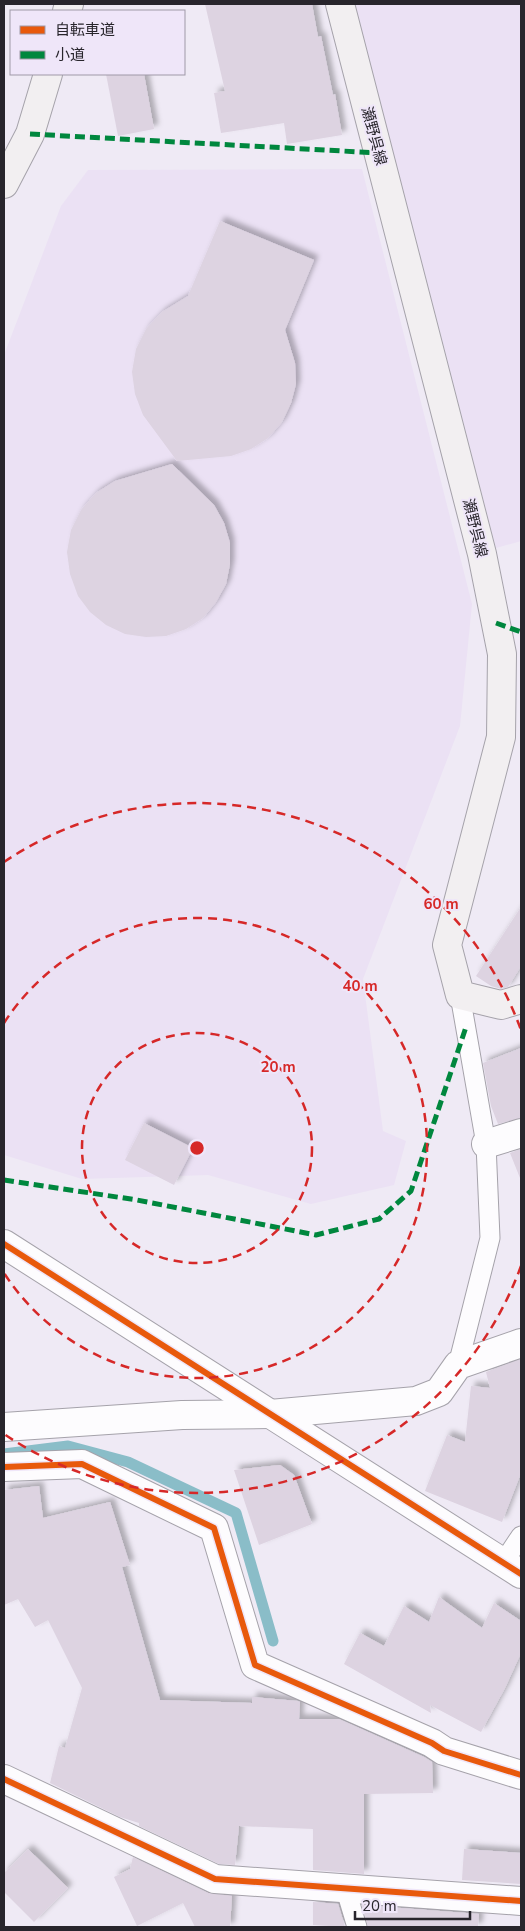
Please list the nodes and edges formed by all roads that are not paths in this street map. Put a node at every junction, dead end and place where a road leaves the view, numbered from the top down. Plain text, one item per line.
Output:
1 (340, 4) edge
2 (48, 75) edge
3 (4, 184) edge
4 (460, 995) junction
5 (520, 997) edge
6 (521, 1133) edge
7 (486, 1144) junction
8 (4, 1244) edge
9 (521, 1343) edge
10 (458, 1365) junction
11 (270, 1414) junction
12 (4, 1427) edge
13 (4, 1467) edge
14 (521, 1536) edge
15 (512, 1568) edge
16 (521, 1775) edge
17 (4, 1779) edge
18 (345, 1888) junction
19 (521, 1901) edge
20 (357, 1927) edge

1 - 4 main road, 瀬野呉線
2 - 3 main road
4 - 5 main road
4 - 7 lane
6 - 7 street
7 - 10 lane
8 - 11 street
9 - 10 street
10 - 11 street
11 - 12 street
11 - 15 street
13 - 16 street
14 - 15 lane
17 - 18 street
18 - 19 street
18 - 20 lane

